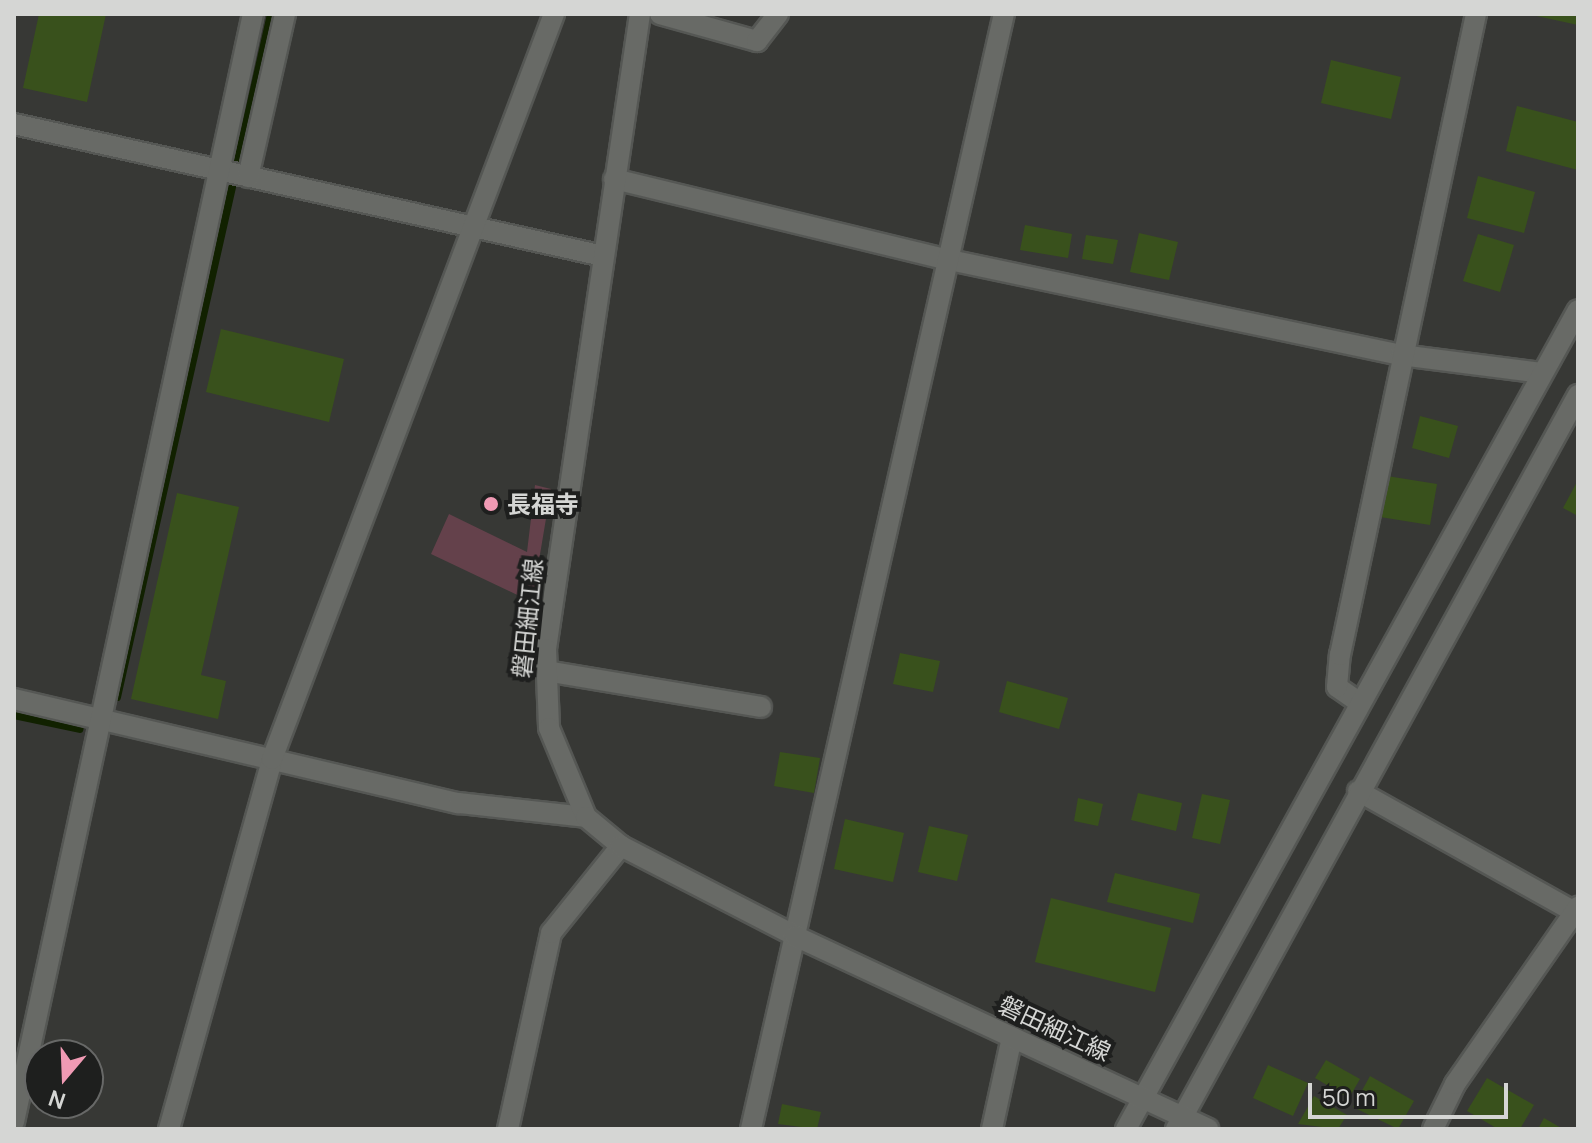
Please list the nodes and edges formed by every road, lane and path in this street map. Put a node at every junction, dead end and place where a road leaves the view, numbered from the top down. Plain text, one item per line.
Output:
1 (253, 14) edge
2 (285, 14) edge
3 (554, 14) edge
4 (640, 14) edge
5 (660, 14) edge
6 (778, 14) edge
7 (1004, 14) edge
8 (1476, 14) edge
9 (14, 124) edge
10 (234, 174) junction
11 (614, 179) junction
12 (473, 230) junction
13 (603, 256) junction
14 (950, 260) junction
15 (1578, 310) edge
16 (1401, 355) junction
17 (1541, 373) junction
18 (1578, 395) edge
19 (546, 671) junction
20 (14, 699) edge
21 (1360, 703) junction
22 (761, 707) dead end
23 (100, 720) junction
24 (272, 759) junction
25 (1358, 791) junction
26 (586, 817) junction
27 (621, 846) junction
28 (1577, 911) edge
29 (795, 936) junction
30 (1012, 1037) junction
31 (1143, 1098) junction
32 (14, 1122) edge
33 (1180, 1123) edge
34 (169, 1129) edge
35 (508, 1129) edge
36 (751, 1129) edge
37 (992, 1129) edge
38 (1126, 1129) edge
39 (1208, 1129) edge
40 (1433, 1129) edge

1 - 10 street
2 - 10 street
3 - 12 street
4 - 11 street, 磐田細江線
5 - 6 street
7 - 14 street
8 - 16 street
9 - 10 street
10 - 12 street
10 - 23 street
11 - 13 street, 磐田細江線
11 - 14 street
12 - 13 street
12 - 24 street
13 - 19 street, 磐田細江線
14 - 16 street
14 - 29 street
15 - 17 street
16 - 17 street
16 - 21 street
17 - 21 street
18 - 25 street
19 - 22 street
19 - 26 street, 磐田細江線
20 - 23 street
21 - 31 street
23 - 24 street
23 - 32 street
24 - 26 street
24 - 34 street
25 - 28 street
25 - 33 street
26 - 27 street, 磐田細江線
27 - 29 street, 磐田細江線
27 - 35 street
28 - 40 street
29 - 30 street, 磐田細江線
29 - 36 street
30 - 31 street, 磐田細江線
30 - 37 street
31 - 33 street, 磐田細江線
31 - 38 street
33 - 39 street, 磐田細江線

